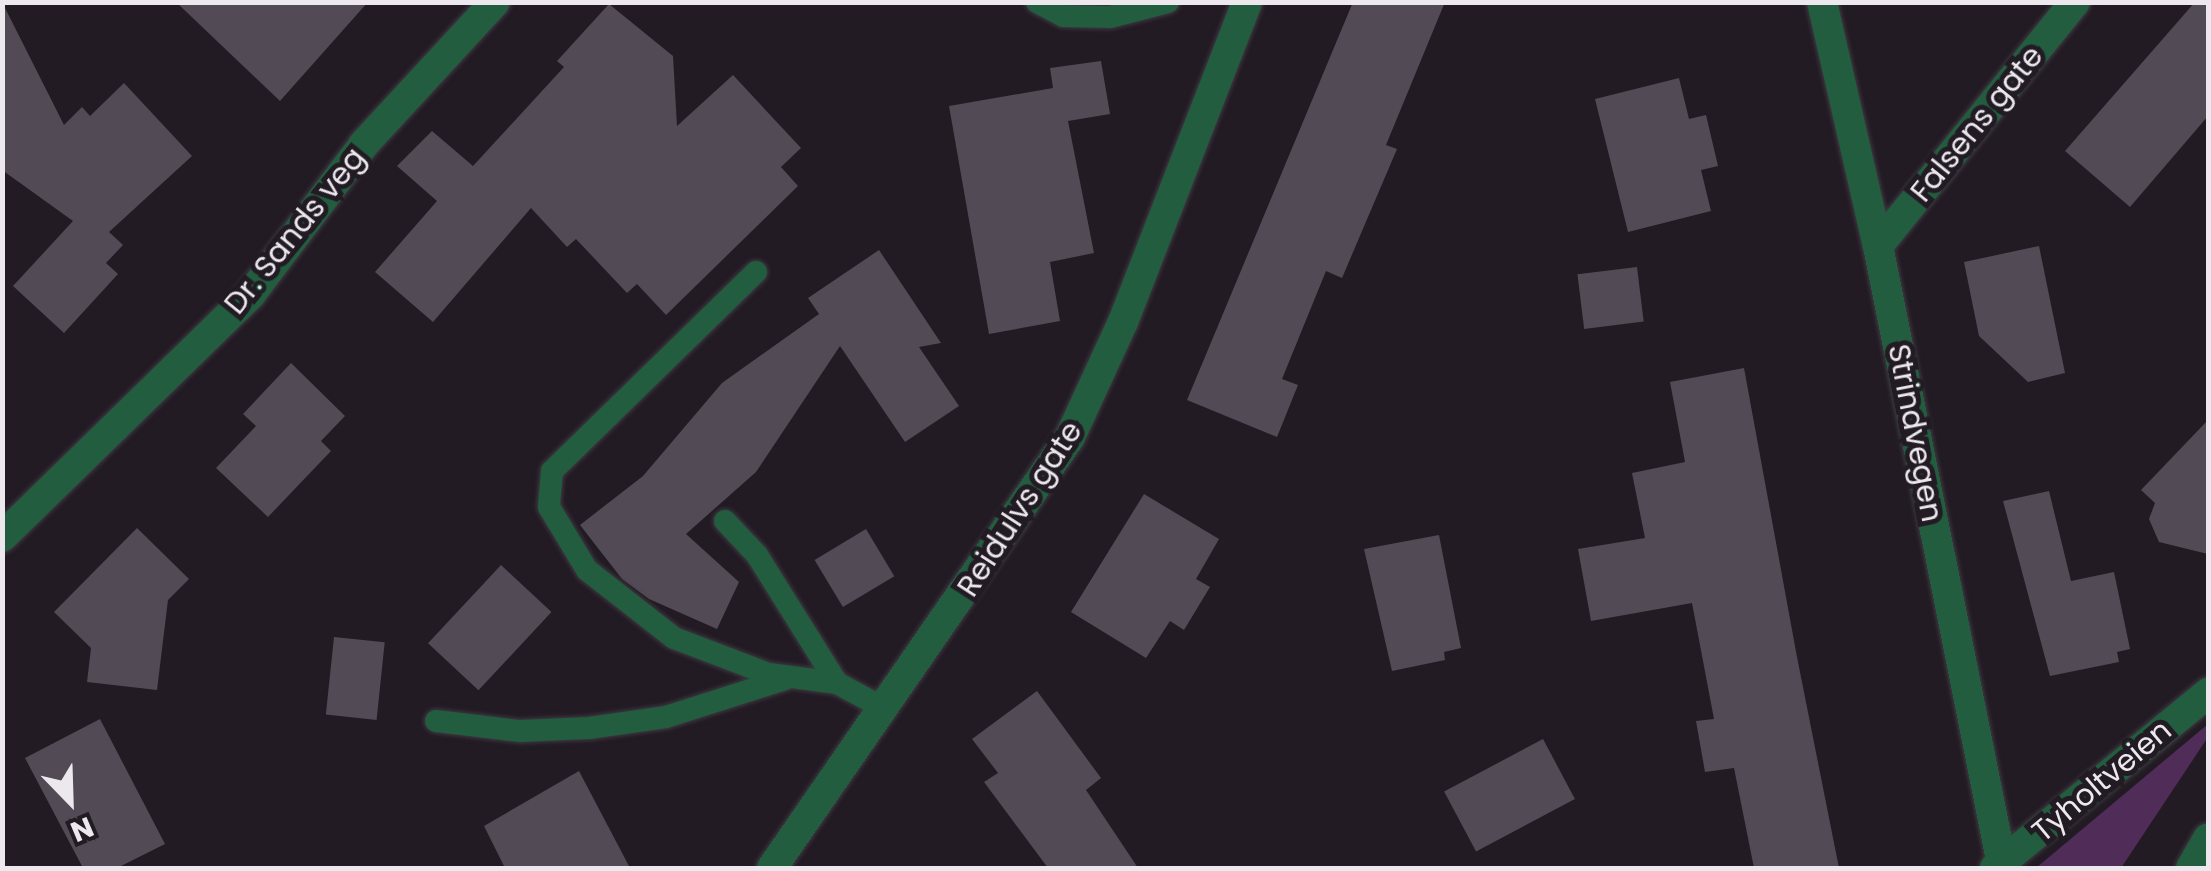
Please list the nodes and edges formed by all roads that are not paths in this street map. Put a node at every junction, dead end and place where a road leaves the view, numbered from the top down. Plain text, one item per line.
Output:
1 (495, 2) edge
2 (1036, 2) edge
3 (1168, 2) edge
4 (1822, 2) edge
5 (2075, 2) edge
6 (1241, 6) edge
7 (1878, 246) junction
8 (756, 272) dead end
9 (725, 521) dead end
10 (2, 537) edge
11 (793, 677) junction
12 (837, 683) junction
13 (2208, 693) edge
14 (885, 710) junction
15 (436, 721) dead end
16 (2208, 838) edge
17 (1998, 867) edge
18 (772, 868) edge
19 (2192, 868) edge

1 - 10 street, Dr. Sands veg
2 - 3 lane
4 - 7 street, Strindvegen
5 - 7 street, Falsens gate
6 - 14 street, Reidulvs gate
7 - 17 street, Strindvegen
8 - 11 lane
9 - 12 lane
11 - 12 lane
11 - 15 lane
12 - 14 lane
13 - 17 street, Tyholtveien
14 - 18 street, Reidulvs gate
16 - 19 street

